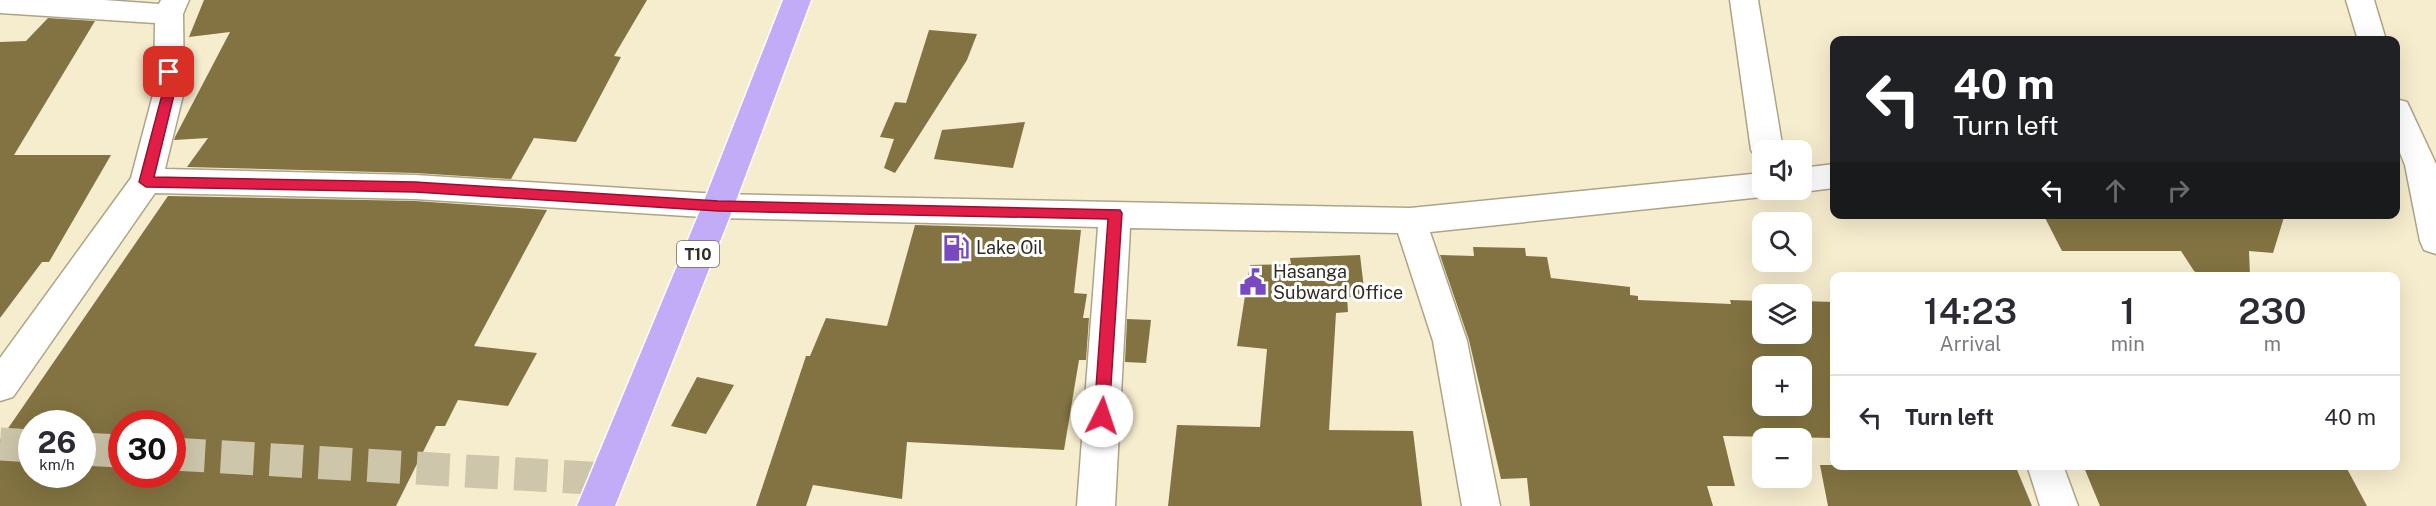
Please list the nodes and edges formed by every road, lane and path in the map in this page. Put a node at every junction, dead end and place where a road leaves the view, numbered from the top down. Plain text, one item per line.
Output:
1 (797, 0) edge
2 (1743, 0) edge
3 (2360, 0) edge
4 (0, 3) edge
5 (172, 7) edge
6 (2371, 36) edge
7 (2400, 119) edge
8 (1765, 140) edge
9 (1830, 176) edge
10 (1812, 179) edge
11 (146, 182) junction
12 (1752, 185) edge
13 (718, 206) junction
14 (1115, 213) junction
15 (1410, 221) junction
16 (2436, 241) edge
17 (0, 387) edge
18 (2047, 470) edge
19 (596, 506) edge
20 (1096, 506) edge
21 (1481, 506) edge
22 (2059, 506) edge

1 - 13 highway, T10
2 - 8 street
3 - 6 street
4 - 5 street
5 - 11 street
7 - 16 street
9 - 10 street
11 - 13 street
11 - 17 street
12 - 15 street
13 - 14 street
13 - 19 highway, T10
14 - 15 street
14 - 20 street
15 - 21 street
18 - 22 street

